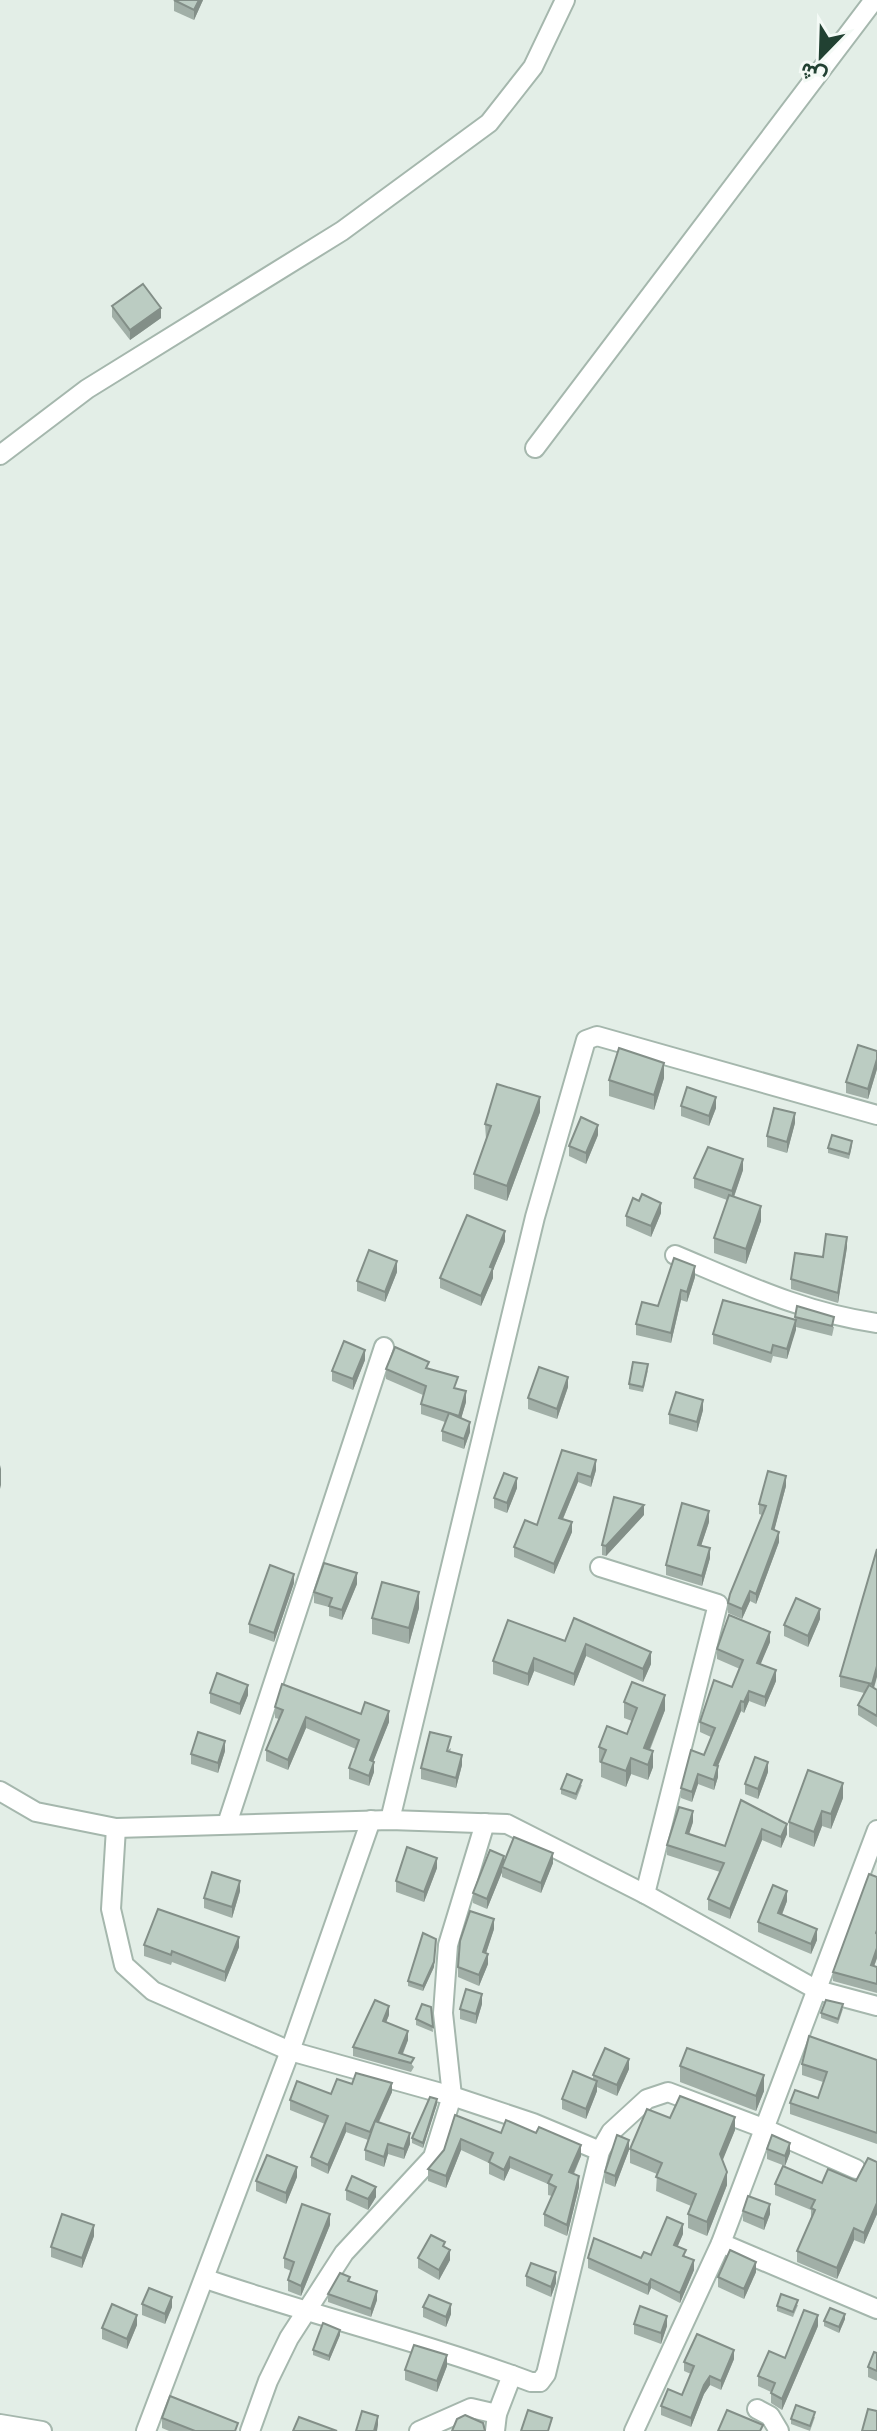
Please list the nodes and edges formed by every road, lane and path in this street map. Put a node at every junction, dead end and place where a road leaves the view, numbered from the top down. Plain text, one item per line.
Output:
1 (565, 0) edge
2 (874, 0) edge
3 (535, 448) dead end
4 (0, 455) edge
5 (877, 1115) edge
6 (675, 1255) edge
7 (877, 1323) edge
8 (384, 1347) dead end
9 (600, 1567) dead end
10 (0, 1791) edge
11 (380, 1820) junction
12 (485, 1823) junction
13 (227, 1824) junction
14 (116, 1828) junction
15 (877, 1830) edge
16 (645, 1894) junction
17 (817, 1990) junction
18 (877, 2006) edge
19 (290, 2051) junction
20 (452, 2096) junction
21 (763, 2128) junction
22 (600, 2151) junction
23 (856, 2169) dead end
24 (721, 2243) junction
25 (206, 2279) junction
26 (877, 2309) edge
27 (305, 2313) junction
28 (512, 2375) junction
29 (757, 2409) dead end
30 (496, 2422) edge
31 (0, 2424) edge
32 (42, 2431) edge
33 (146, 2431) edge
34 (250, 2431) edge
35 (419, 2431) edge
36 (634, 2431) edge
37 (779, 2431) edge

1 - 4 street
2 - 3 street
5 - 11 street
6 - 7 street
8 - 13 street
9 - 16 street
10 - 14 street
11 - 12 street
11 - 13 street
11 - 19 street
12 - 16 street
12 - 20 street
13 - 14 street
14 - 19 street
15 - 17 street
16 - 17 street
17 - 18 street
17 - 21 street
19 - 20 street
19 - 25 street
20 - 22 street
20 - 27 street
21 - 22 street
21 - 23 street
21 - 24 street
22 - 28 street
24 - 26 street
24 - 36 street
25 - 27 street
25 - 33 street
27 - 28 street
27 - 34 street
28 - 30 street
29 - 37 street
30 - 35 street
31 - 32 street

